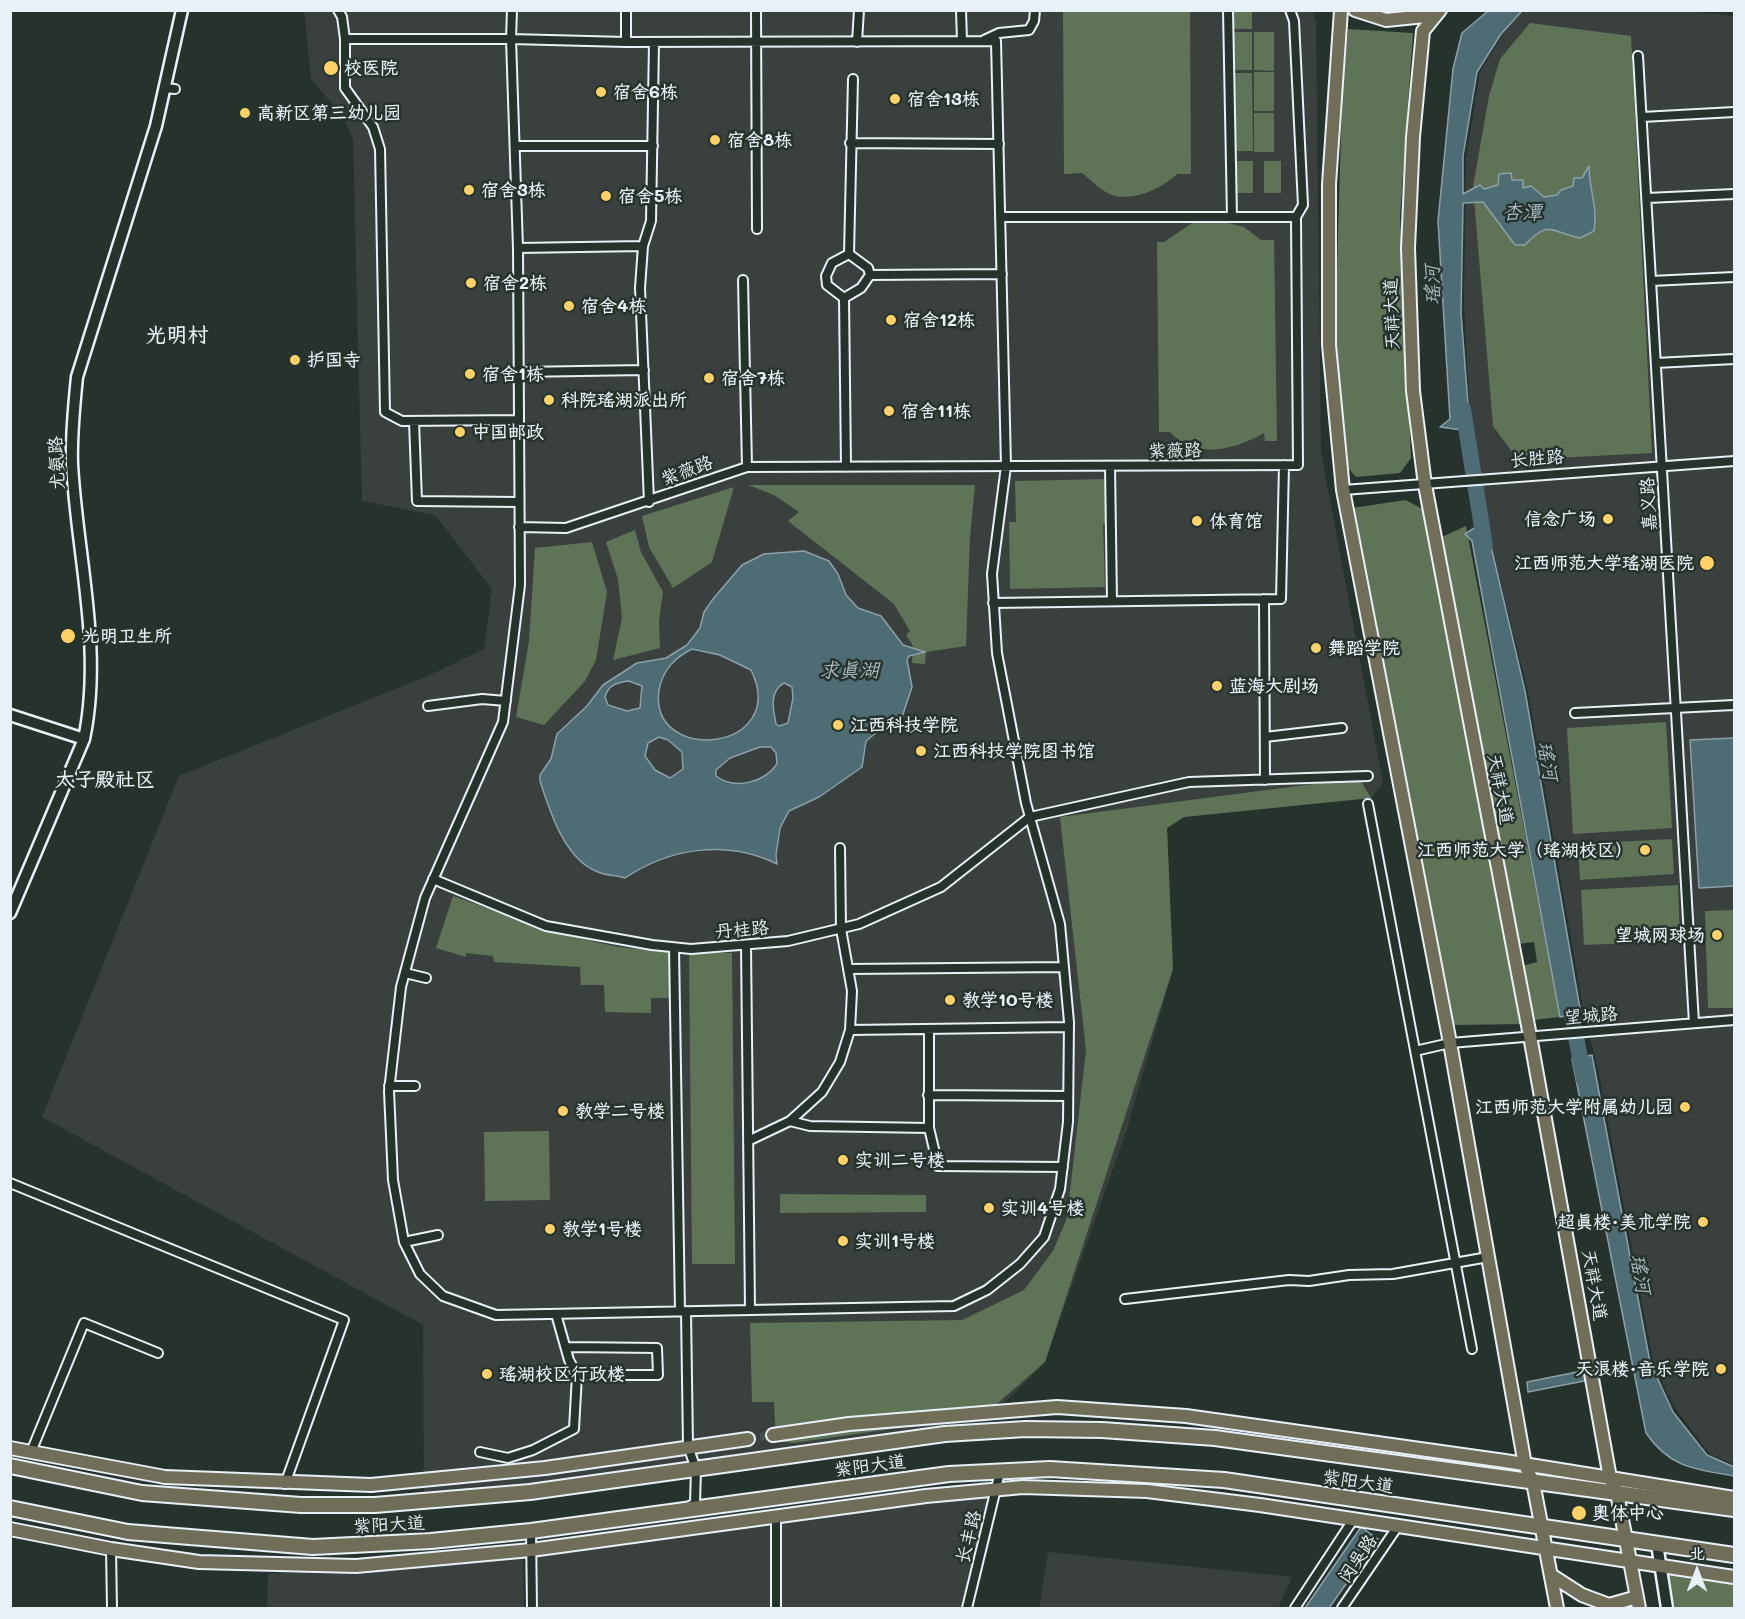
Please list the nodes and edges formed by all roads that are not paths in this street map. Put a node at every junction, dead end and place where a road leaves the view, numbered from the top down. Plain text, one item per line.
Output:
1 (182, 10) edge
2 (338, 10) edge
3 (512, 10) edge
4 (626, 10) edge
5 (756, 10) edge
6 (859, 10) edge
7 (961, 10) edge
8 (1035, 10) edge
9 (1228, 10) edge
10 (1290, 10) edge
11 (1341, 10) edge
12 (1354, 10) edge
13 (1437, 13) edge
14 (345, 39) junction
15 (512, 39) junction
16 (962, 41) junction
17 (984, 41) junction
18 (626, 42) junction
19 (654, 42) junction
20 (757, 42) junction
21 (857, 42) junction
22 (1638, 56) dead end
23 (853, 79) dead end
24 (1734, 112) edge
25 (1642, 117) junction
26 (850, 143) junction
27 (999, 144) junction
28 (515, 146) junction
29 (653, 146) junction
30 (1734, 194) edge
31 (1647, 198) junction
32 (1000, 217) junction
33 (1232, 217) junction
34 (1296, 217) junction
35 (757, 230) dead end
36 (644, 246) junction
37 (518, 248) junction
38 (849, 254) junction
39 (1002, 274) junction
40 (870, 275) junction
41 (1734, 277) edge
42 (743, 280) dead end
43 (1651, 281) junction
44 (844, 298) junction
45 (1734, 359) edge
46 (1656, 363) junction
47 (644, 370) junction
48 (519, 372) junction
49 (519, 420) junction
50 (414, 421) junction
51 (1734, 461) edge
52 (1662, 464) junction
53 (1284, 465) junction
54 (747, 467) junction
55 (846, 467) junction
56 (1110, 467) junction
57 (1005, 468) junction
58 (1425, 485) junction
59 (1343, 490) junction
60 (519, 502) junction
61 (649, 502) junction
62 (519, 527) junction
63 (1264, 599) junction
64 (1112, 602) junction
65 (993, 603) junction
66 (506, 701) junction
67 (1734, 705) edge
68 (428, 706) dead end
69 (1676, 708) junction
70 (1575, 713) dead end
71 (10, 715) edge
72 (1342, 728) dead end
73 (1265, 737) junction
74 (84, 739) junction
75 (1368, 777) dead end
76 (1265, 780) junction
77 (1368, 804) dead end
78 (1030, 817) junction
79 (840, 848) dead end
80 (433, 879) junction
81 (10, 913) edge
82 (841, 929) junction
83 (746, 945) junction
84 (674, 948) junction
85 (1064, 967) junction
86 (850, 969) junction
87 (405, 973) junction
88 (426, 978) dead end
89 (1734, 1020) edge
90 (1694, 1023) junction
91 (1068, 1027) junction
92 (929, 1029) junction
93 (850, 1030) junction
94 (1536, 1036) junction
95 (1450, 1043) junction
96 (1415, 1051) junction
97 (389, 1086) junction
98 (415, 1086) dead end
99 (928, 1095) junction
100 (1068, 1096) junction
101 (790, 1121) junction
102 (928, 1128) junction
103 (748, 1141) junction
104 (1063, 1167) junction
105 (10, 1183) edge
106 (438, 1234) dead end
107 (404, 1242) junction
108 (1488, 1257) junction
109 (1456, 1262) junction
110 (1125, 1299) dead end
111 (750, 1310) junction
112 (683, 1311) junction
113 (556, 1314) junction
114 (566, 1347) junction
115 (1472, 1349) dead end
116 (158, 1353) dead end
117 (577, 1375) junction
118 (773, 1435) tunnel mouth
119 (748, 1438) tunnel mouth
120 (688, 1446) junction
121 (10, 1448) edge
122 (31, 1452) junction
123 (480, 1452) dead end
124 (1526, 1465) junction
125 (10, 1466) edge
126 (696, 1468) junction
127 (1000, 1472) junction
128 (1610, 1478) junction
129 (1533, 1482) junction
130 (285, 1484) junction
131 (997, 1489) junction
132 (1617, 1493) junction
133 (1734, 1498) edge
134 (10, 1508) edge
135 (683, 1509) junction
136 (1734, 1509) edge
137 (776, 1517) junction
138 (1353, 1520) junction
139 (1398, 1526) junction
140 (1542, 1527) junction
141 (10, 1529) edge
142 (531, 1531) junction
143 (1626, 1540) junction
144 (1657, 1545) junction
145 (111, 1549) junction
146 (1546, 1549) junction
147 (531, 1550) junction
148 (1734, 1555) edge
149 (1630, 1562) junction
150 (1660, 1566) junction
151 (1551, 1575) junction
152 (1734, 1577) edge
153 (1638, 1603) edge
154 (112, 1608) edge
155 (532, 1608) edge
156 (776, 1608) edge
157 (967, 1608) edge
158 (1295, 1608) edge
159 (1342, 1608) edge
160 (1557, 1608) edge
161 (1667, 1608) edge

1 - 74 main road, 尤氨路
2 - 14 street
3 - 15 street
4 - 18 street
5 - 20 street
6 - 21 street
7 - 16 street
8 - 17 street
9 - 33 street
10 - 34 street
11 - 59 main road
12 - 13 main road
13 - 58 main road, 天祥大道
14 - 15 street
14 - 50 street
15 - 18 street
15 - 28 street
16 - 17 street
16 - 21 street
17 - 27 street
18 - 19 street
19 - 20 street
19 - 29 street
20 - 21 street
20 - 35 street
22 - 25 street, 嘉义路
23 - 26 street
24 - 25 street
25 - 31 street, 嘉义路
26 - 27 street
26 - 38 street
27 - 32 street
28 - 29 street
28 - 37 street
29 - 36 street
30 - 31 street
31 - 43 street, 嘉义路
32 - 33 street
32 - 39 street
33 - 34 street
34 - 53 street
36 - 37 street
36 - 47 street
37 - 48 street
38 - 40 street
38 - 44 street
39 - 40 street
39 - 57 street
40 - 44 street
41 - 43 street
42 - 54 street
43 - 46 street, 嘉义路
44 - 55 street
45 - 46 street
46 - 52 street, 嘉义路
47 - 48 street
47 - 61 street
48 - 49 street
49 - 50 street
49 - 60 street
50 - 60 street
51 - 52 street, 长胜路
52 - 58 street, 长胜路
52 - 69 street, 嘉义路
53 - 56 street, 紫薇路
53 - 63 street
54 - 55 street, 紫薇路
54 - 61 street, 紫薇路
55 - 57 street, 紫薇路
56 - 57 street, 紫薇路
56 - 64 street
57 - 65 street
58 - 59 street, 长胜路
58 - 94 main road, 天祥大道
59 - 95 main road
60 - 62 street
61 - 62 street, 紫薇路
62 - 66 street
63 - 64 street
63 - 73 street
64 - 65 street
65 - 78 street
66 - 68 street
66 - 80 street
67 - 69 street
69 - 70 street
69 - 90 street, 嘉义路
71 - 74 main road
72 - 73 street
73 - 76 street
74 - 81 main road, 尤氨路
75 - 76 street
76 - 78 street
77 - 96 street
78 - 82 street, 丹桂路
78 - 85 street
79 - 82 street
80 - 84 street, 丹桂路
80 - 87 street
82 - 83 street, 丹桂路
82 - 86 street
83 - 84 street, 丹桂路
83 - 103 street
84 - 112 street
85 - 86 street
85 - 91 street
86 - 93 street
87 - 88 street
87 - 97 street
89 - 90 street, 望城路
90 - 94 street, 望城路
91 - 92 street
91 - 100 street
92 - 93 street
92 - 99 street
93 - 101 street
94 - 95 street, 望城路
94 - 128 main road, 天祥大道
95 - 96 street, 望城路
95 - 108 main road
96 - 109 street
97 - 98 street
97 - 107 street
99 - 100 street
99 - 102 street
100 - 104 street
101 - 102 street
101 - 103 street
102 - 104 street
103 - 111 street
104 - 111 street
105 - 130 street
106 - 107 street
107 - 113 street
108 - 109 street
108 - 124 main road
109 - 110 street
109 - 115 street
111 - 112 street
112 - 113 street
112 - 120 street
113 - 114 street
114 - 117 street
114 - 117 street
116 - 122 street
117 - 123 street
118 - 124 main road
119 - 120 main road
120 - 126 street
120 - 130 main road
121 - 122 main road
122 - 130 main road
124 - 128 main road
124 - 129 main road
125 - 126 highway, 紫阳大道
126 - 129 highway, 紫阳大道
126 - 135 street
127 - 131 street, 长丰路
127 - 135 highway, 紫阳大道
127 - 140 highway, 紫阳大道
128 - 132 main road, 天祥大道
128 - 133 main road
129 - 132 highway, 紫阳大道
129 - 140 main road
131 - 137 main road
131 - 138 main road
131 - 157 street, 长丰路
132 - 136 highway, 紫阳大道
132 - 143 main road, 天祥大道
134 - 142 highway, 紫阳大道
135 - 142 highway, 紫阳大道
137 - 147 main road
137 - 156 street
138 - 139 main road
138 - 158 street
139 - 146 main road
139 - 159 street, 闵吴路
140 - 143 highway, 紫阳大道
140 - 146 main road
141 - 145 main road
142 - 147 street
143 - 144 highway, 紫阳大道
143 - 149 main road, 天祥大道
144 - 148 highway, 紫阳大道
144 - 150 main road
145 - 147 main road
145 - 154 street
146 - 149 main road
146 - 151 main road
147 - 155 street
149 - 150 main road
149 - 153 main road, 天祥大道
150 - 152 main road
150 - 161 main road
151 - 153 main road
151 - 160 main road

